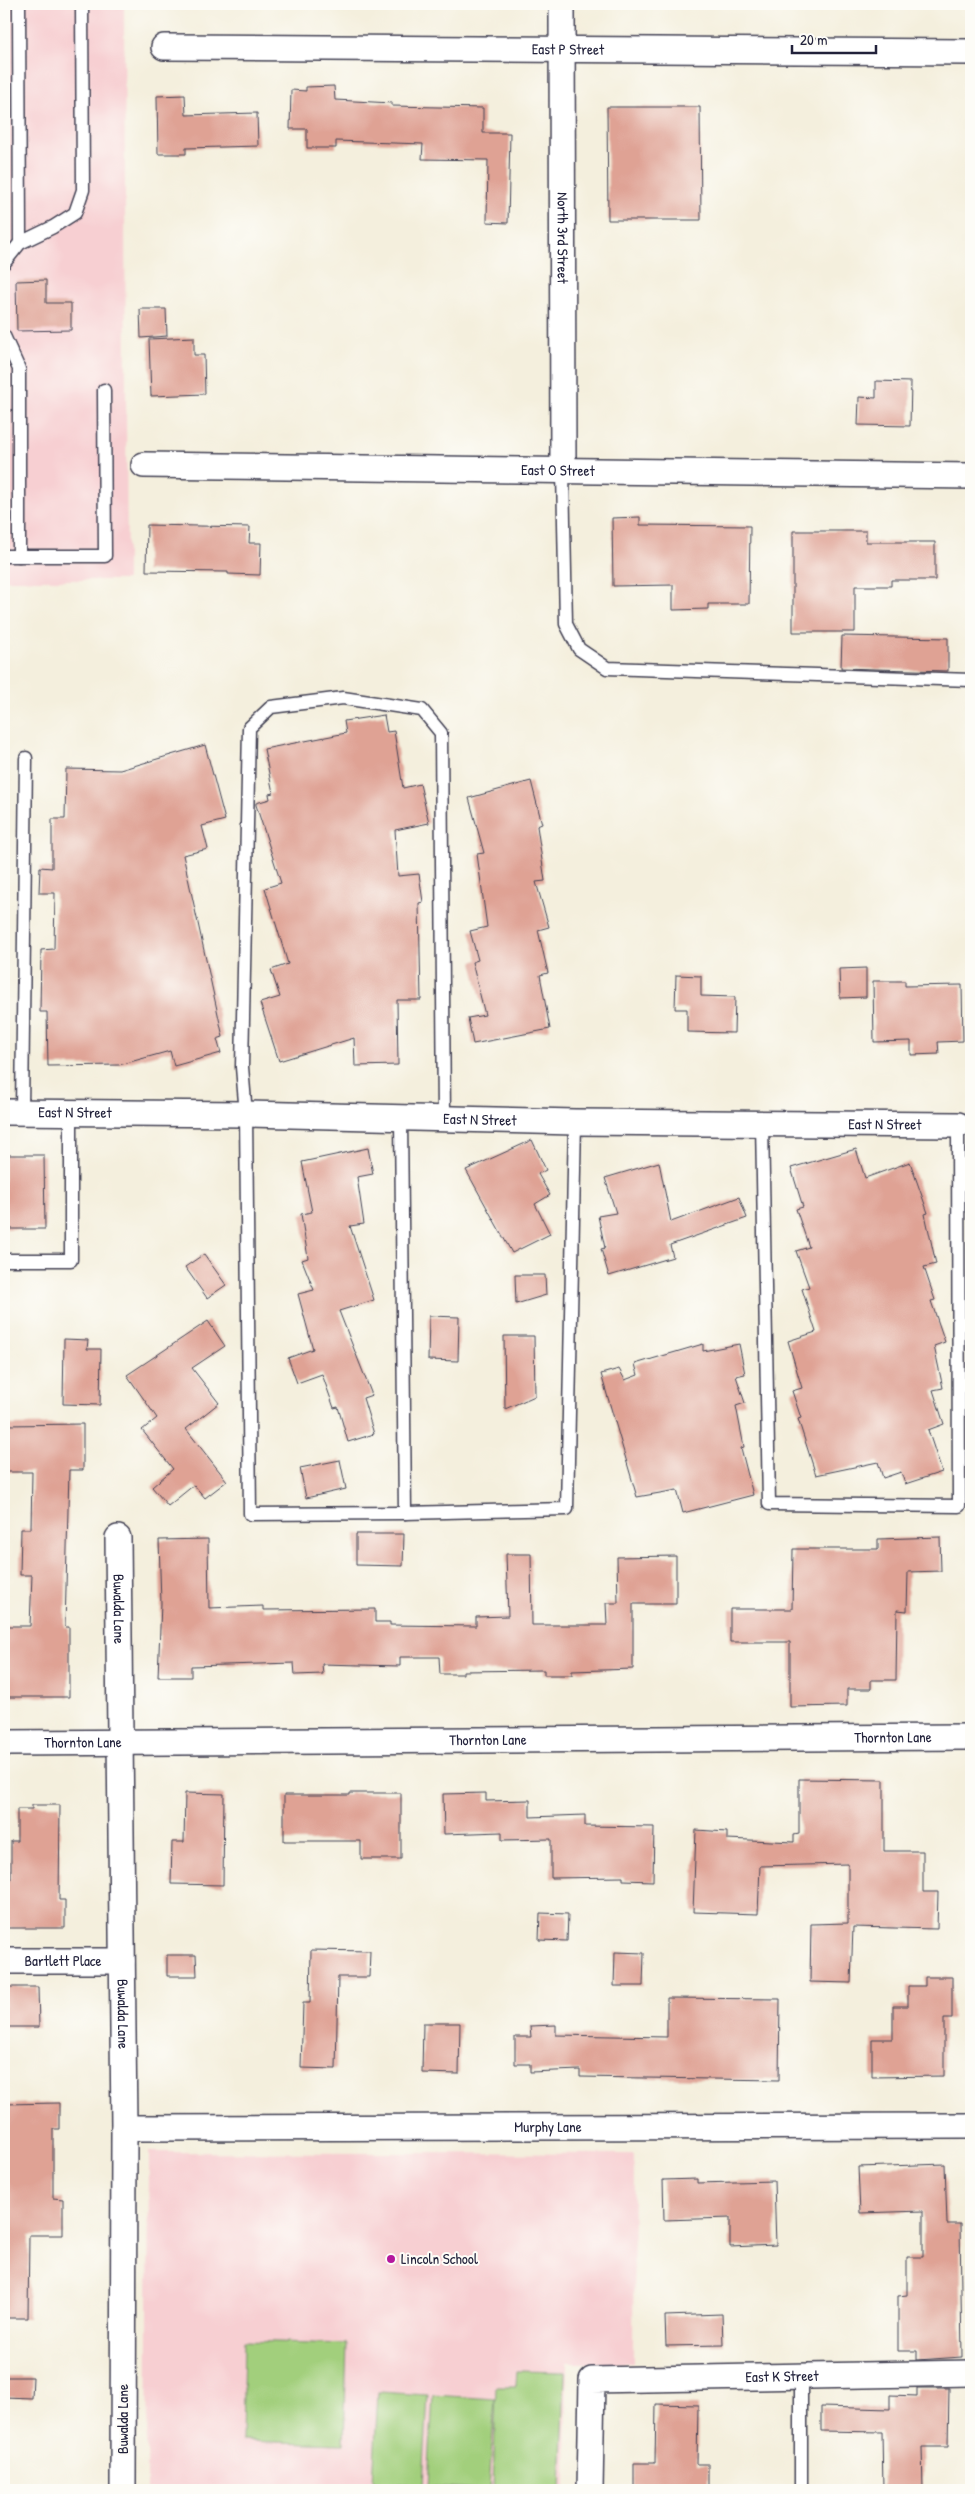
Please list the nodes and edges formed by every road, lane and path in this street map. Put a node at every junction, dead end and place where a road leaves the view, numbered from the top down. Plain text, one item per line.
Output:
1 (19, 4) edge
2 (82, 4) edge
3 (562, 4) edge
4 (164, 47) dead end
5 (562, 50) junction
6 (971, 52) edge
7 (20, 243) junction
8 (4, 263) edge
9 (4, 336) edge
10 (104, 390) dead end
11 (144, 465) dead end
12 (563, 471) junction
13 (971, 476) edge
14 (4, 556) edge
15 (19, 556) junction
16 (971, 680) edge
17 (26, 758) dead end
18 (13, 1112) edge
19 (71, 1112) junction
20 (246, 1114) junction
21 (401, 1118) junction
22 (444, 1119) junction
23 (575, 1122) junction
24 (762, 1123) junction
25 (958, 1124) joint
26 (4, 1260) edge
27 (406, 1513) junction
28 (118, 1538) dead end
29 (971, 1737) edge
30 (4, 1743) edge
31 (119, 1744) junction
32 (4, 1961) edge
33 (122, 1961) junction
34 (971, 2126) edge
35 (124, 2128) junction
36 (971, 2373) edge
37 (801, 2376) junction
38 (123, 2490) edge
39 (590, 2490) edge
40 (801, 2490) edge

1 - 7 lane
2 - 7 lane
3 - 5 street, North 3rd Street
4 - 5 street, East P Street
5 - 6 street, East P Street
5 - 12 street, North 3rd Street
7 - 8 lane
9 - 15 lane
10 - 15 lane
11 - 12 street, East O Street
12 - 13 street, East O Street
12 - 16 lane
14 - 15 lane
17 - 18 lane
18 - 19 street, East N Street
19 - 20 street, East N Street
19 - 26 lane
20 - 21 street, East N Street
20 - 22 lane
20 - 27 lane
21 - 22 street, East N Street
21 - 27 lane
22 - 23 street, East N Street
23 - 24 street, East N Street
23 - 27 lane
24 - 25 street, East N Street
24 - 25 lane
28 - 31 street, Buwalda Lane
29 - 31 street, Thornton Lane
30 - 31 street, Thornton Lane
31 - 33 street, Buwalda Lane
32 - 33 street, Bartlett Place
33 - 35 street, Buwalda Lane
34 - 35 street, Murphy Lane
35 - 38 street, Buwalda Lane
36 - 37 street, East K Street
37 - 39 street, East K Street
37 - 40 lane

